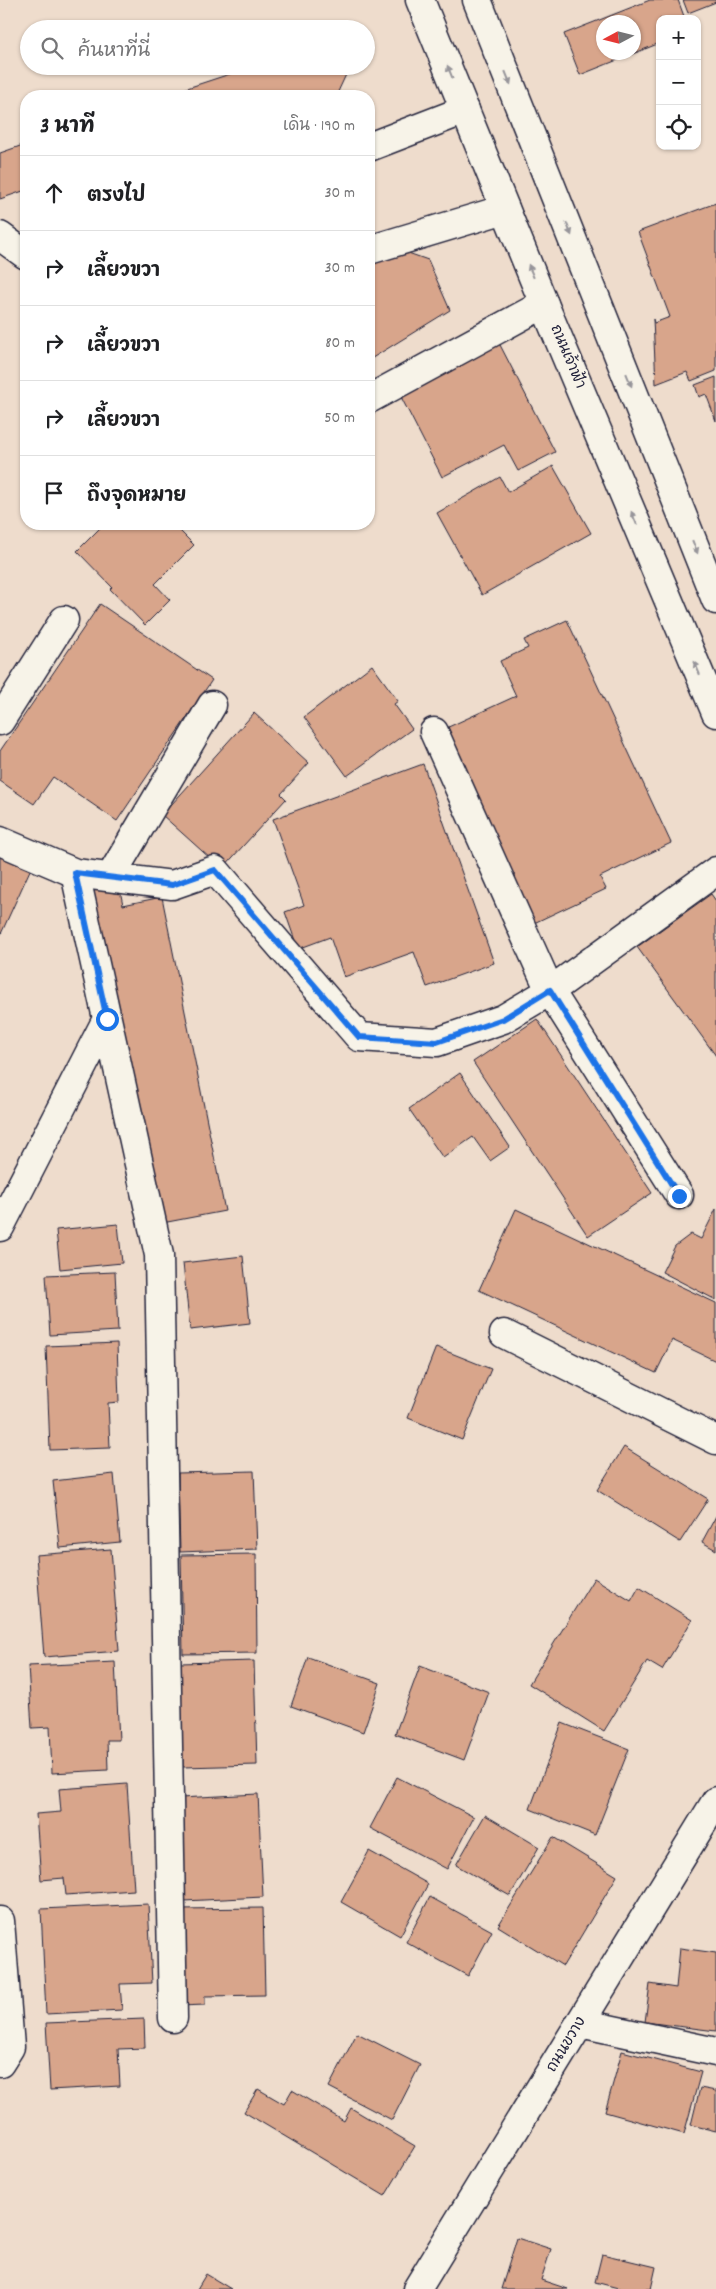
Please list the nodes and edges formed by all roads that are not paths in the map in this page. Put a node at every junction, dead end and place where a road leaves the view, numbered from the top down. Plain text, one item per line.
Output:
1 (420, 0) edge
2 (477, 0) edge
3 (465, 110) junction
4 (375, 145) edge
5 (505, 209) junction
6 (0, 236) edge
7 (375, 248) edge
8 (20, 251) edge
9 (544, 304) junction
10 (375, 396) edge
11 (716, 600) edge
12 (64, 620) dead end
13 (212, 705) dead end
14 (716, 713) edge
15 (0, 722) edge
16 (434, 732) dead end
17 (0, 841) edge
18 (716, 871) edge
19 (75, 873) junction
20 (112, 876) junction
21 (550, 990) junction
22 (107, 1019) junction
23 (679, 1196) dead end
24 (0, 1227) edge
25 (504, 1334) dead end
26 (716, 1440) edge
27 (716, 1801) edge
28 (0, 1921) edge
29 (173, 2018) dead end
30 (580, 2023) junction
31 (716, 2052) edge
32 (0, 2063) edge
33 (417, 2289) edge

3 -> 1 street, ถนนเจ้าฟ้า
2 -> 11 street
3 - 4 street
3 - 5 street, ถนนเจ้าฟ้า
5 - 7 street
9 -> 5 street, ถนนเจ้าฟ้า
6 - 8 street
9 - 10 street
14 -> 9 street, ถนนเจ้าฟ้า
12 - 15 street
13 - 20 street
16 - 21 street
17 - 19 street
18 - 21 street
19 - 20 street
19 - 22 street
20 - 21 street
21 - 23 street
22 - 24 street
22 - 29 street
25 - 26 street
27 - 30 street, ถนนขวาง
28 - 32 street
30 - 31 street
30 - 33 street, ถนนขวาง

